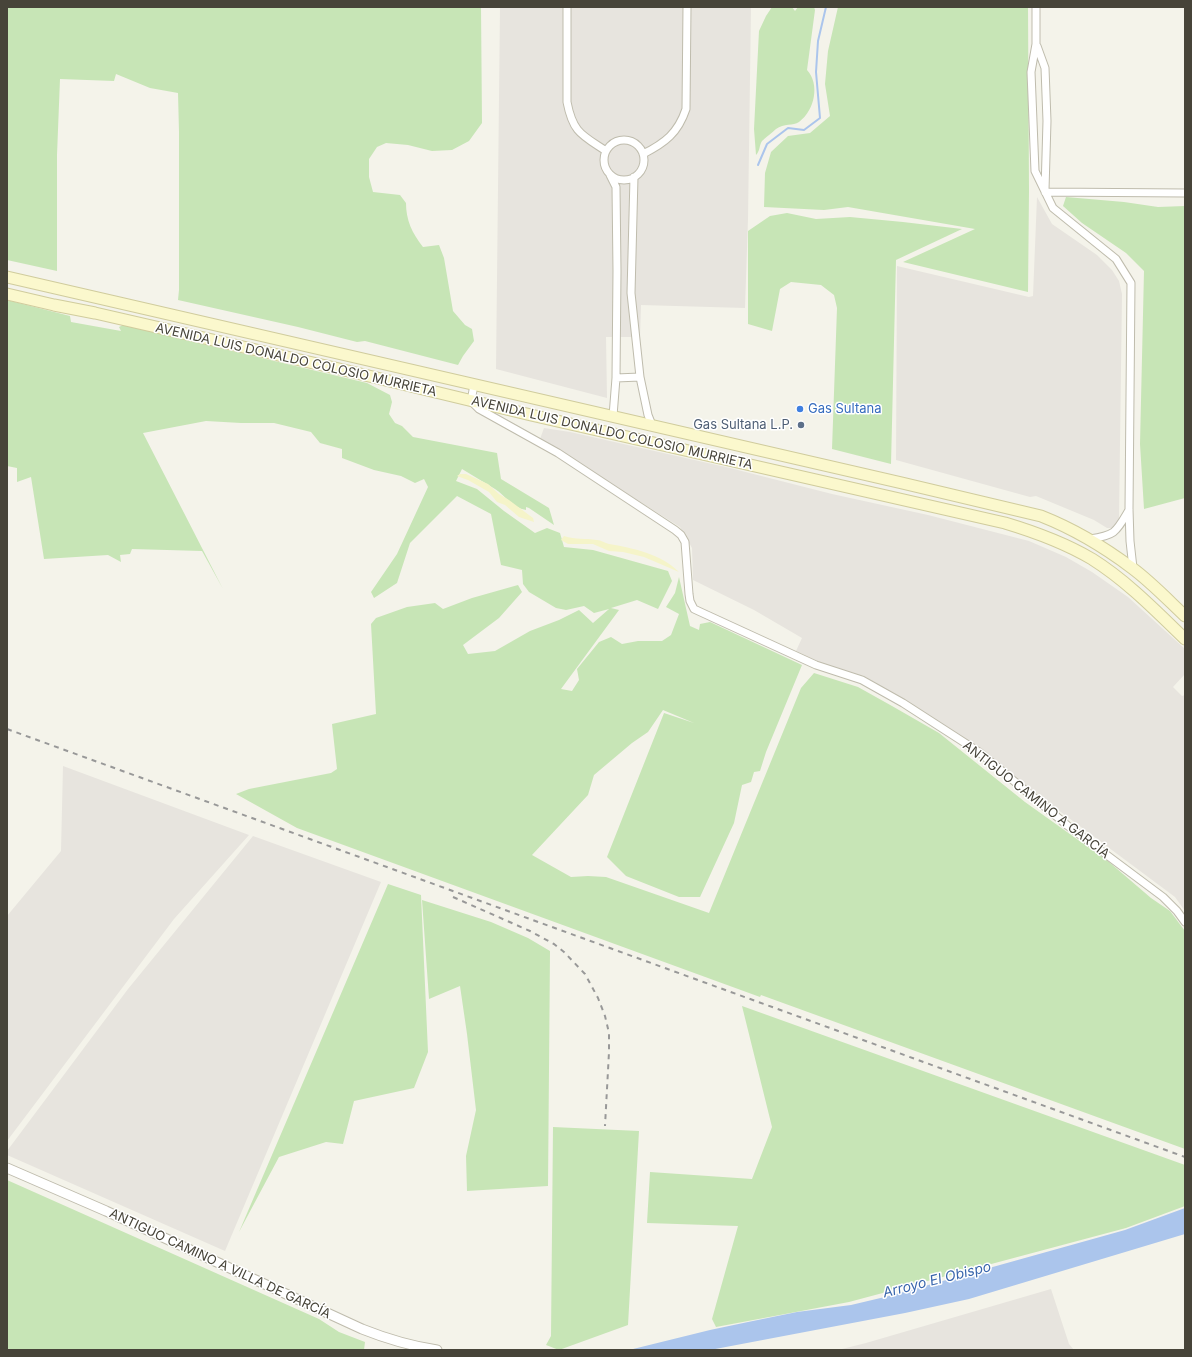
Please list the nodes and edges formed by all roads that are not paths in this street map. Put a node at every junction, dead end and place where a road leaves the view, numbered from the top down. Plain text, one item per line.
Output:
1 (567, 7) edge
2 (687, 7) edge
3 (1036, 7) edge
4 (1036, 44) junction
5 (606, 151) junction
6 (643, 154) junction
7 (610, 175) junction
8 (634, 177) junction
9 (1045, 192) junction
10 (1185, 193) edge
11 (7, 277) edge
12 (7, 294) edge
13 (640, 377) junction
14 (616, 378) junction
15 (474, 385) junction
16 (471, 401) junction
17 (613, 416) junction
18 (652, 425) junction
19 (966, 498) junction
20 (1129, 509) junction
21 (962, 514) junction
22 (1090, 539) junction
23 (1132, 568) junction
24 (1185, 616) edge
25 (1185, 639) edge
26 (1185, 922) edge
27 (7, 1168) edge
28 (413, 1346) junction
29 (401, 1350) edge
30 (437, 1350) edge

1 - 5 street
2 - 6 street
3 - 4 street
4 - 9 street
4 - 9 street
5 - 6 street
5 - 7 street
6 - 8 street
7 - 8 street
7 - 14 street
8 - 13 street
9 - 10 street
9 - 20 street
11 - 15 main road, AVENIDA LUIS DONALDO COLOSIO MURRIETA
12 - 16 main road, AVENIDA LUIS DONALDO COLOSIO MURRIETA
13 - 14 street
13 - 18 street
14 - 17 street
15 - 16 street
15 - 17 main road, AVENIDA LUIS DONALDO COLOSIO MURRIETA
16 - 21 main road, AVENIDA LUIS DONALDO COLOSIO MURRIETA
16 - 26 street, ANTIGUO CAMINO A GARCÍA
17 - 18 main road, AVENIDA LUIS DONALDO COLOSIO MURRIETA
18 - 19 main road, AVENIDA LUIS DONALDO COLOSIO MURRIETA
19 - 21 main road
19 - 22 main road, AVENIDA LUIS DONALDO COLOSIO MURRIETA
20 - 22 street
20 - 23 street
21 - 25 main road, AVENIDA LUIS DONALDO COLOSIO MURRIETA
22 - 23 main road, AVENIDA LUIS DONALDO COLOSIO MURRIETA
23 - 24 main road, AVENIDA LUIS DONALDO COLOSIO MURRIETA
27 - 28 street, ANTIGUO CAMINO A VILLA DE GARCÍA
28 - 29 street
28 - 30 street, ANTIGUO CAMINO A VILLA DE GARCÍA

